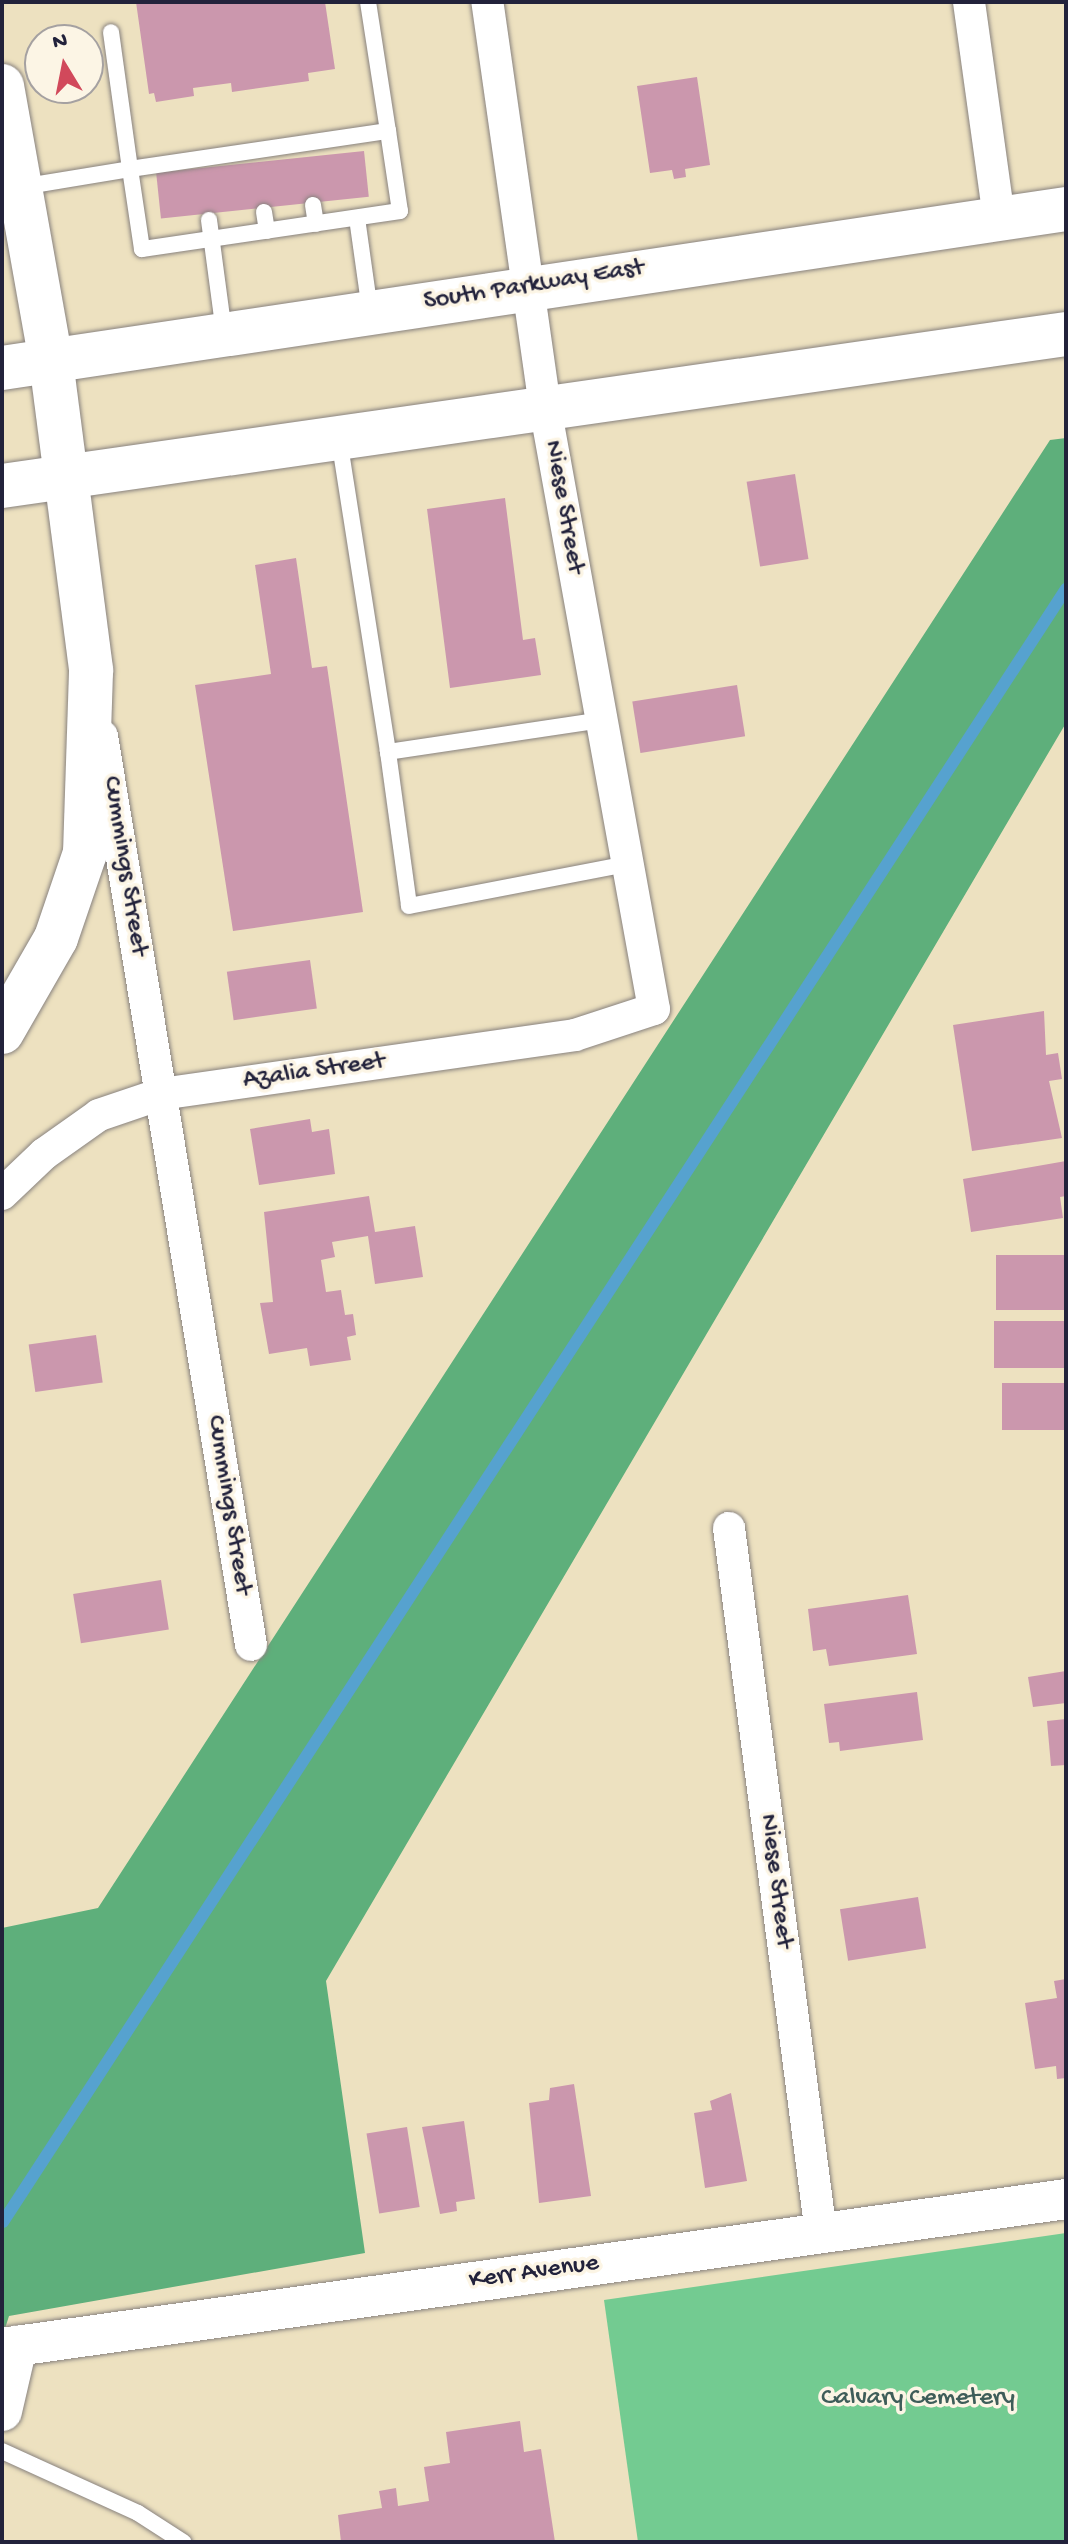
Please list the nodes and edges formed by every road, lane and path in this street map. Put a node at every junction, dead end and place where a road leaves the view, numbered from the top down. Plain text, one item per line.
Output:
1 (368, 2) edge
2 (487, 2) edge
3 (969, 2) edge
4 (111, 32) dead end
5 (2, 86) edge
6 (388, 131) junction
7 (130, 169) junction
8 (20, 187) junction
9 (313, 205) dead end
10 (1066, 209) edge
11 (264, 212) dead end
12 (357, 218) junction
13 (999, 219) junction
14 (209, 220) dead end
15 (316, 224) junction
16 (267, 231) junction
17 (210, 239) junction
18 (526, 286) junction
19 (370, 313) junction
20 (1066, 334) edge
21 (224, 335) junction
22 (51, 361) junction
23 (2, 368) edge
24 (545, 407) junction
25 (339, 437) junction
26 (67, 477) junction
27 (2, 486) edge
28 (91, 670) junction
29 (602, 720) junction
30 (388, 752) junction
31 (627, 864) junction
32 (654, 1009) joint
33 (2, 1032) edge
34 (161, 1094) junction
35 (2, 1194) edge
36 (729, 1528) dead end
37 (251, 1645) dead end
38 (1066, 2199) edge
39 (821, 2233) junction
40 (9, 2347) edge
41 (2, 2411) edge
42 (2, 2451) edge
43 (183, 2542) edge

1 - 6 lane
2 - 18 street, Niese Street
3 - 13 street
4 - 7 lane
5 - 8 main road, Cummings Street
6 - 7 lane
6 - 12 lane
7 - 8 lane
7 - 17 lane
8 - 22 main road, Cummings Street
9 - 15 lane
10 - 13 main road, South Parkway East
11 - 16 lane
12 - 15 lane
12 - 19 lane
13 - 18 main road, South Parkway East
14 - 17 lane
15 - 16 lane
16 - 17 lane
17 - 21 lane
18 - 19 main road, South Parkway East
18 - 24 street, Niese Street
19 - 21 main road, South Parkway East
20 - 24 main road
21 - 22 main road, South Parkway East
22 - 23 main road, South Parkway East
22 - 26 main road, Cummings Street
24 - 25 main road
24 - 29 street, Niese Street
25 - 26 main road
25 - 30 lane
26 - 27 main road
26 - 28 main road, Cummings Street
28 - 33 main road
28 - 34 street, Cummings Street
29 - 30 lane
29 - 31 street, Niese Street
30 - 31 lane
31 - 32 street, Niese Street
32 - 34 street, Azalia Street
34 - 35 street, Azalia Street
34 - 37 street, Cummings Street
36 - 39 street, Niese Street
38 - 39 street, Kerr Avenue
39 - 40 street, Kerr Avenue
40 - 41 street
42 - 43 lane

